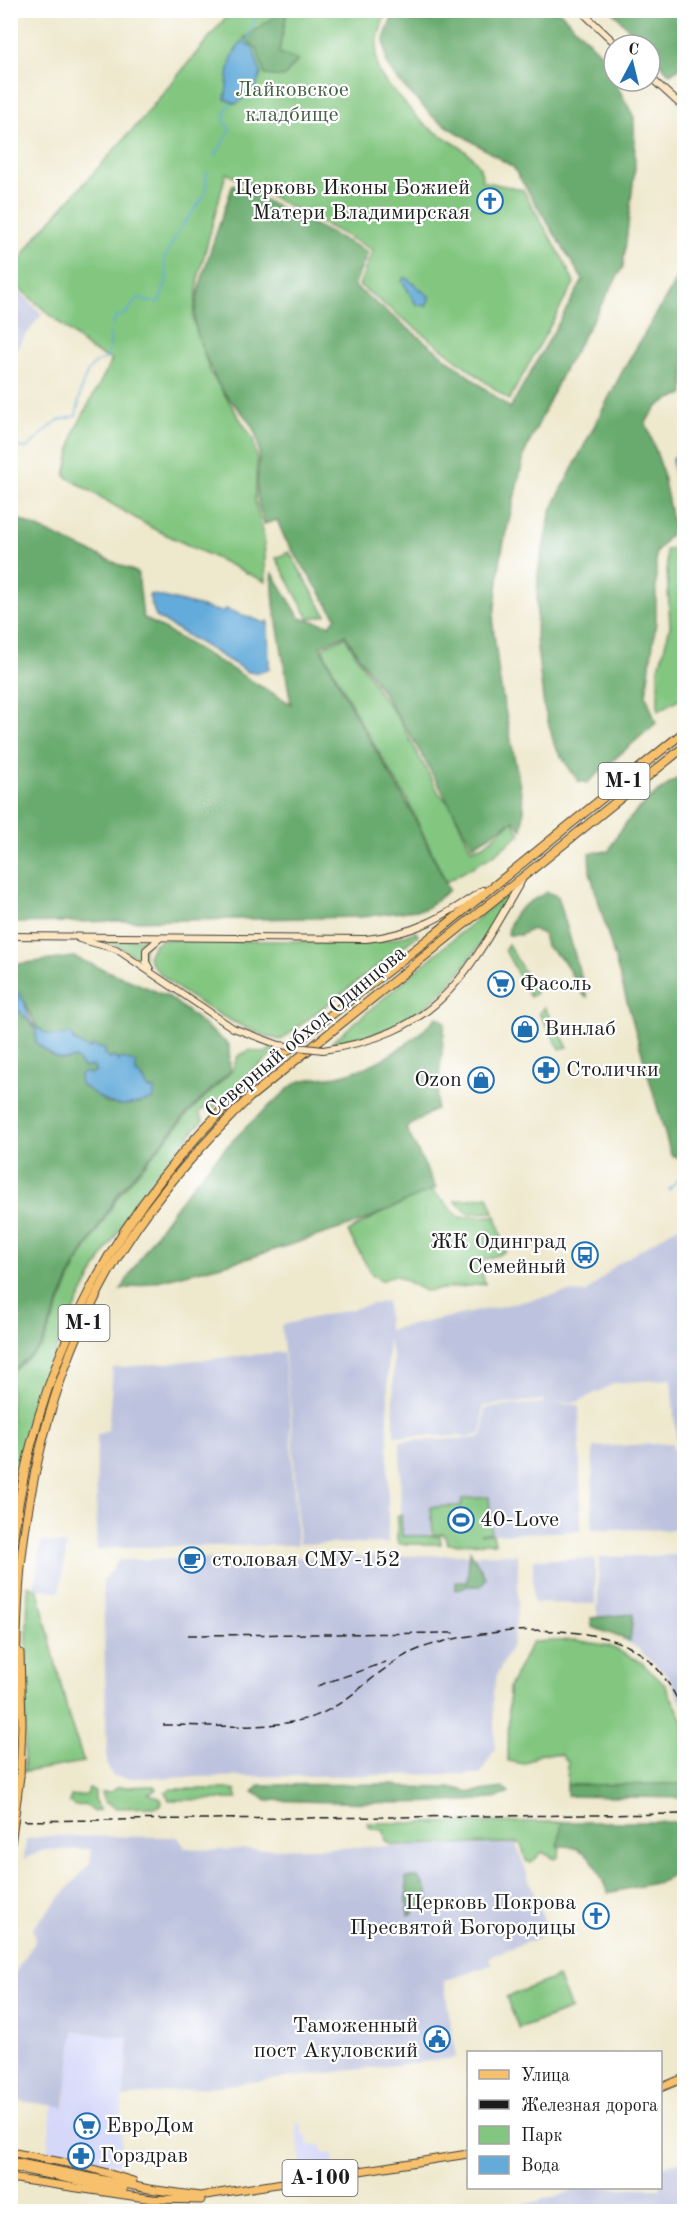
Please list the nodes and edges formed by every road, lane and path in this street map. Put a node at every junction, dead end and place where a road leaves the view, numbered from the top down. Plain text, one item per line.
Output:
1 (580, 10) edge
2 (604, 33) edge
3 (662, 88) edge
4 (684, 108) edge
5 (684, 732) edge
6 (684, 747) edge
7 (526, 873) junction
8 (504, 877) junction
9 (10, 936) edge
10 (36, 936) junction
11 (168, 937) junction
12 (154, 974) junction
13 (10, 1569) edge
14 (16, 1776) edge
15 (10, 1780) edge
16 (10, 1853) edge
17 (684, 2077) edge
18 (662, 2082) edge
19 (662, 2087) edge
20 (10, 2152) edge
21 (467, 2156) edge
22 (10, 2161) edge
23 (10, 2167) edge
24 (10, 2178) edge
25 (187, 2197) junction

1 - 2 main road
3 - 4 main road
5 - 8 highway, Северный обход Одинцова / М-1
6 - 7 highway, Северный обход Одинцова / М-1
7 - 12 main road, М-1, bridge
7 - 14 highway, Северный обход Одинцова / М-1
8 - 11 main road, М-1
8 - 13 highway, Северный обход Одинцова / М-1
9 - 10 main road, М-1
10 - 11 main road, М-1
10 - 12 main road, М-1
11 - 12 main road
14 - 15 highway, Северный обход Одинцова / М-1
14 - 16 main road, bridge
17 - 18 main road
17 - 19 main road
20 - 25 main road
21 - 25 main road, А-100
22 - 25 main road, А-100
23 - 25 main road, А-100
24 - 25 main road

